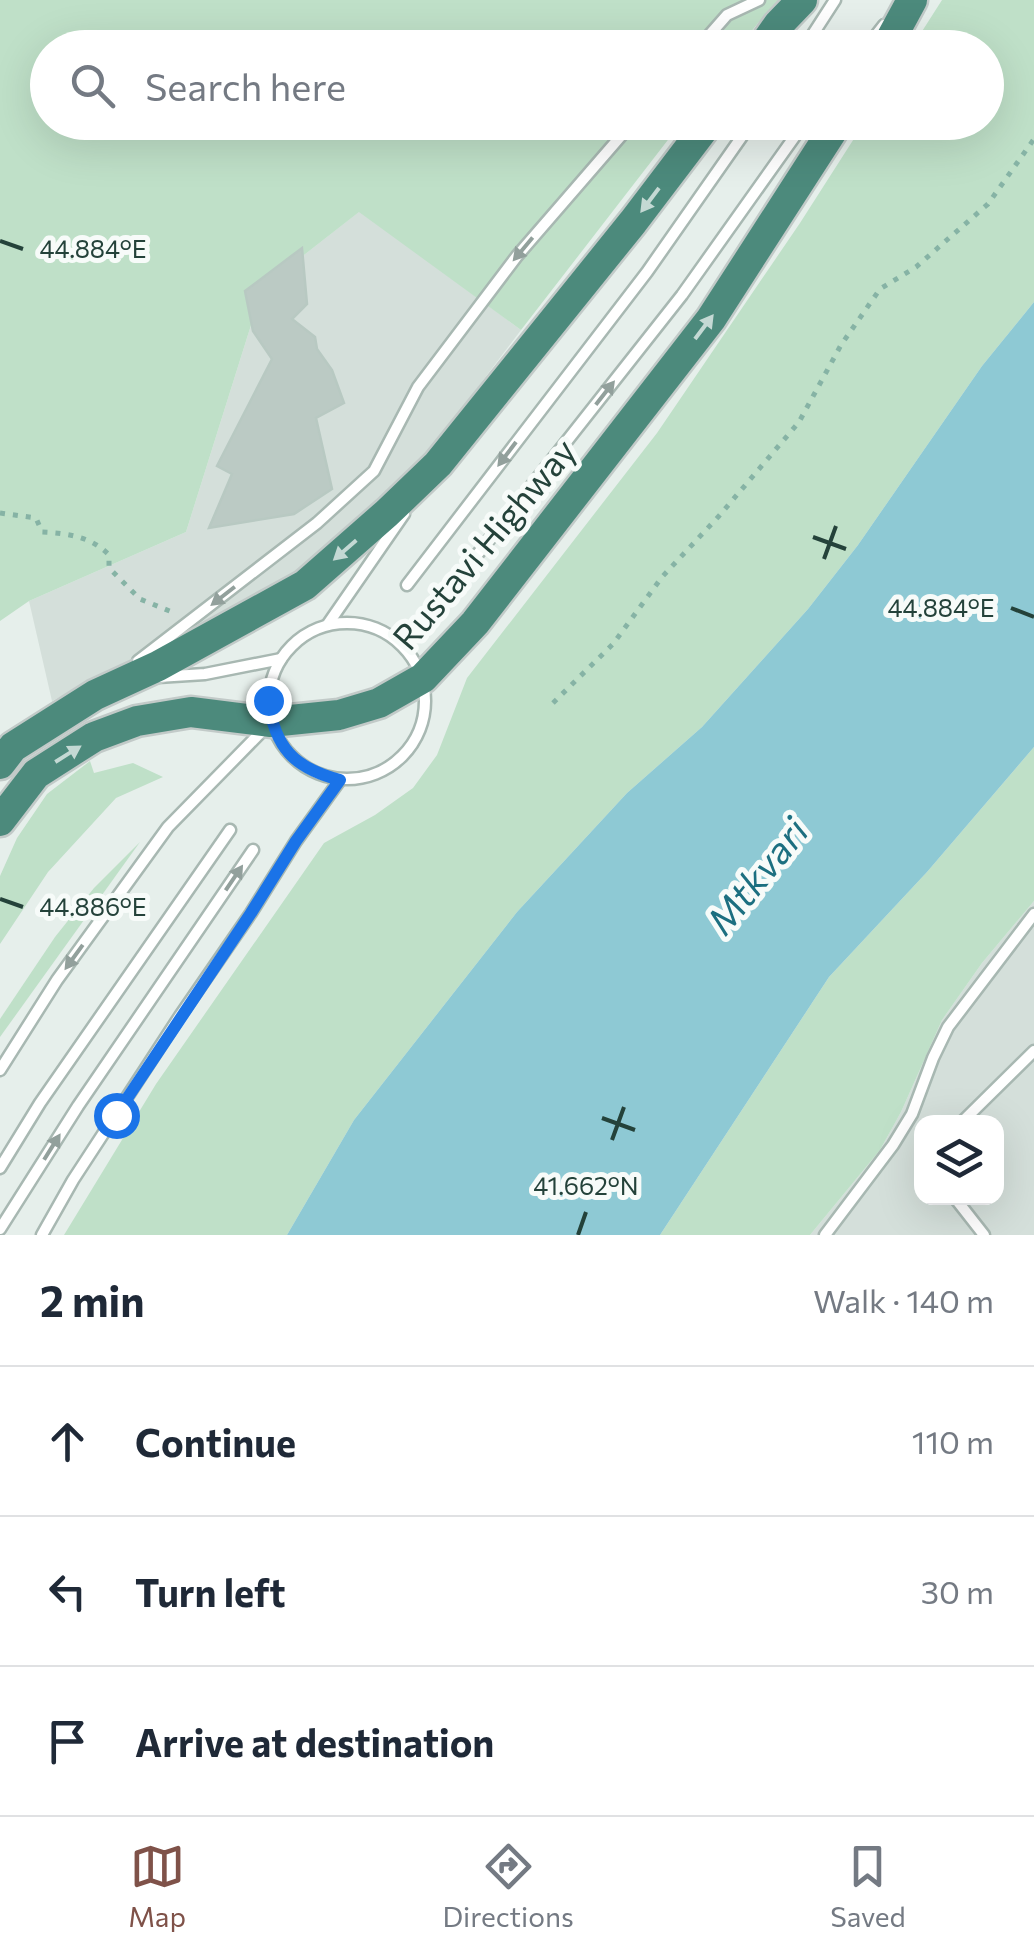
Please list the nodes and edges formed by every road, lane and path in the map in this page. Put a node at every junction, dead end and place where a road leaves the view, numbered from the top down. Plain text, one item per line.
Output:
1 (759, 0) edge
2 (802, 0) edge
3 (835, 0) edge
4 (904, 0) edge
5 (912, 0) edge
6 (713, 30) edge
7 (775, 30) edge
8 (816, 30) edge
9 (880, 30) edge
10 (896, 30) edge
11 (617, 140) edge
12 (694, 140) edge
13 (739, 140) edge
14 (792, 140) edge
15 (826, 140) edge
16 (1034, 140) edge
17 (438, 464) junction
18 (0, 513) edge
19 (407, 585) dead end
20 (436, 607) dead end
21 (191, 620) junction
22 (328, 624) junction
23 (280, 659) junction
24 (422, 678) junction
25 (128, 680) junction
26 (94, 695) junction
27 (553, 703) dead end
28 (271, 722) junction
29 (0, 764) edge
30 (340, 780) junction
31 (0, 821) edge
32 (230, 830) dead end
33 (252, 850) dead end
34 (1034, 914) edge
35 (1034, 1051) edge
36 (0, 1070) edge
37 (969, 1115) edge
38 (0, 1168) edge
39 (960, 1205) edge
40 (0, 1229) edge
41 (42, 1235) edge
42 (825, 1235) edge
43 (984, 1235) edge

1 - 6 lane
2 - 7 highway
3 - 8 lane
4 - 9 lane
5 - 10 highway
11 -> 21 lane
12 -> 17 highway
13 -> 19 lane
20 -> 14 lane
24 -> 15 highway, Rustavi Highway
16 - 27 path
17 - 22 lane
17 -> 25 highway
18 - 21 path
21 - 26 lane
22 - 23 lane
22 - 24 lane
23 - 25 lane
23 - 28 lane
24 - 28 highway, Rustavi Highway
24 - 30 lane
25 - 26 highway
26 - 29 highway
28 - 30 lane
31 -> 28 highway, Rustavi Highway
28 -> 36 lane
30 - 41 lane
32 - 38 lane
40 -> 33 lane
34 - 42 lane
35 - 37 lane
39 - 43 lane

